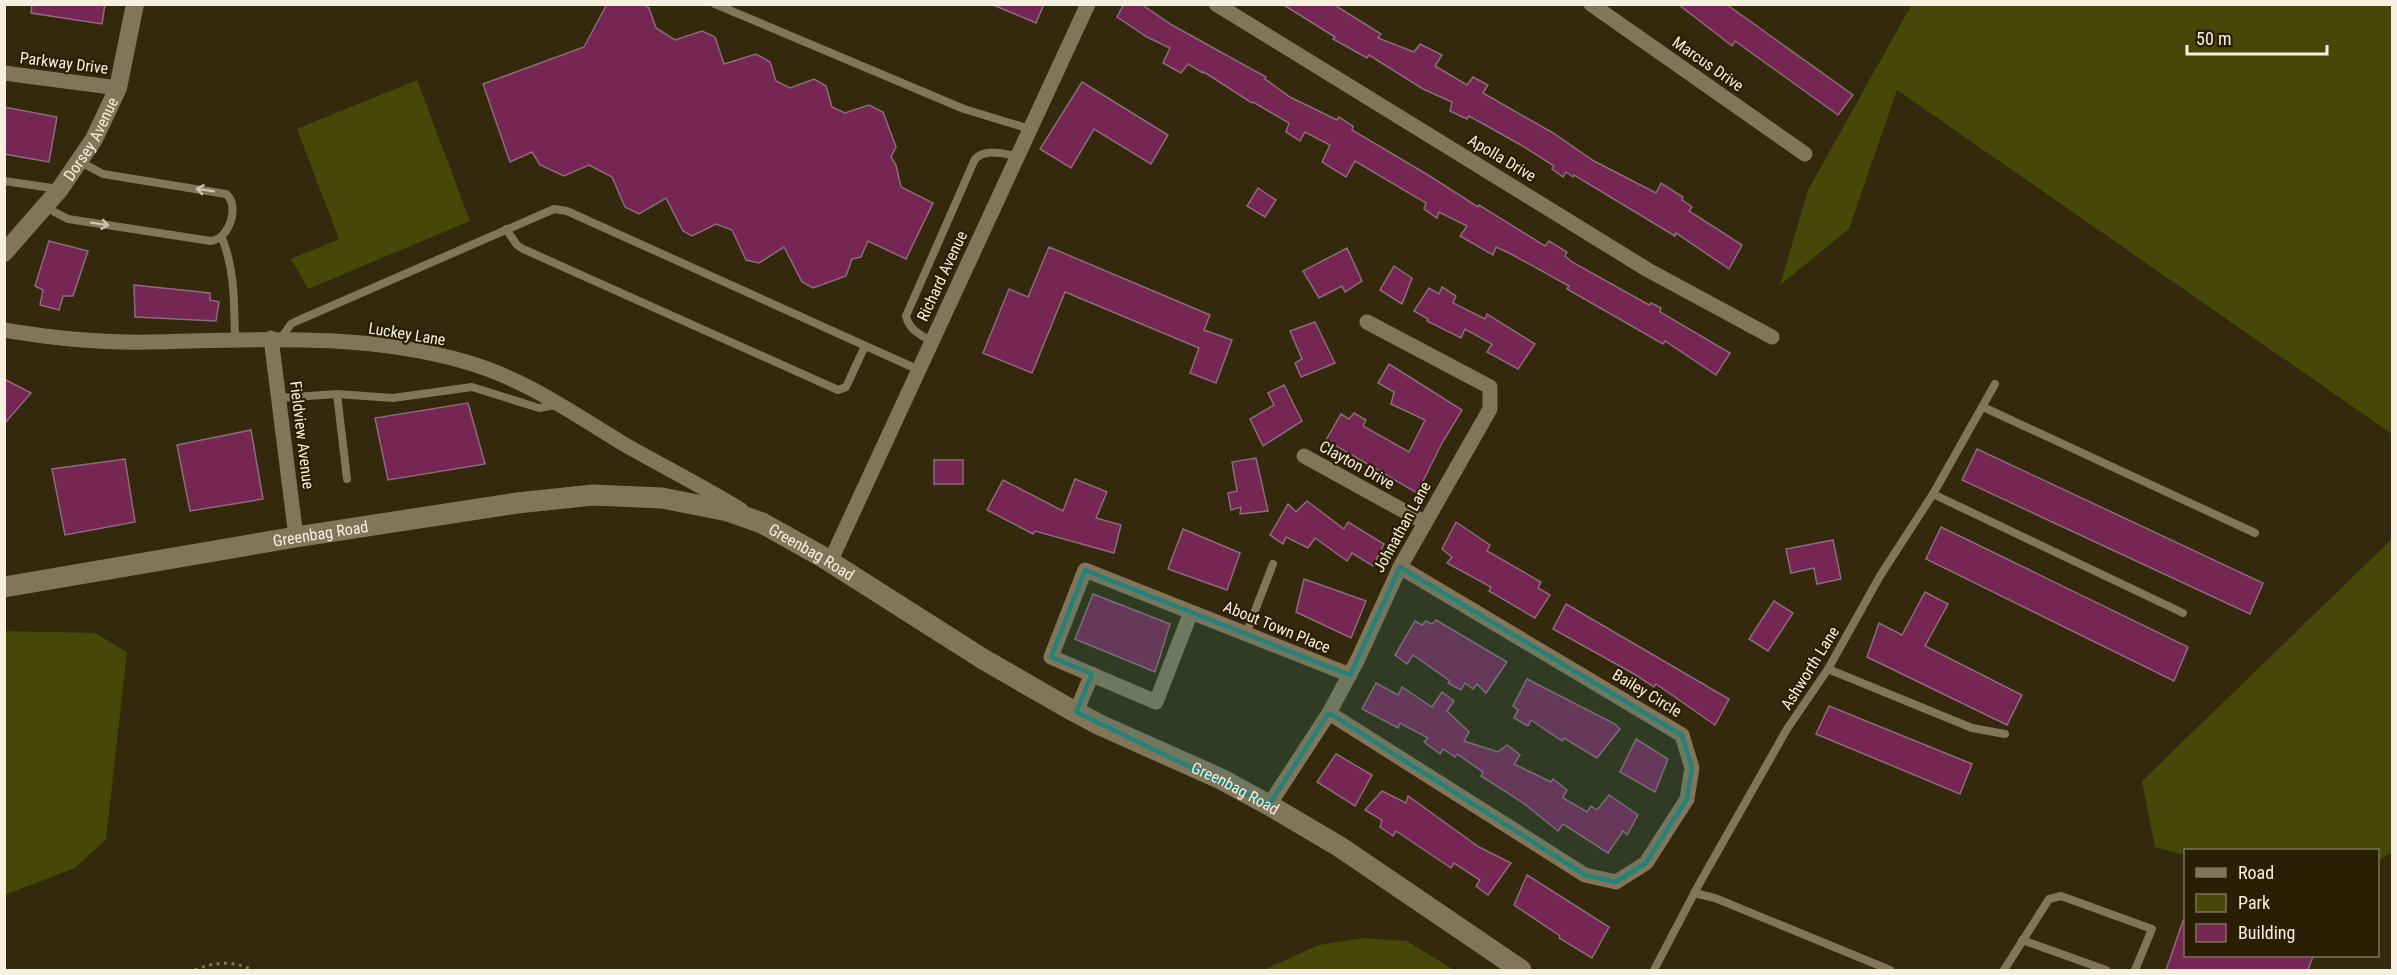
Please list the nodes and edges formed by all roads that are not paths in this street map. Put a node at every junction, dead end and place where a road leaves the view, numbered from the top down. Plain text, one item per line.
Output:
1 (135, 4) edge
2 (715, 4) edge
3 (1088, 4) edge
4 (1216, 4) edge
5 (1591, 4) edge
6 (4, 73) edge
7 (118, 88) junction
8 (1030, 129) junction
9 (1805, 154) dead end
10 (1018, 156) junction
11 (79, 161) junction
12 (4, 181) edge
13 (60, 189) junction
14 (45, 207) junction
15 (506, 229) junction
16 (222, 238) junction
17 (4, 253) edge
18 (1367, 322) dead end
19 (4, 330) edge
20 (1772, 337) dead end
21 (235, 338) junction
22 (276, 338) junction
23 (932, 342) junction
24 (865, 346) junction
25 (919, 370) junction
26 (1995, 384) dead end
27 (337, 394) junction
28 (280, 398) junction
29 (560, 405) junction
30 (1983, 407) junction
31 (1304, 456) dead end
32 (347, 480) dead end
33 (1933, 494) junction
34 (1424, 522) junction
35 (762, 523) junction
36 (2255, 533) dead end
37 (296, 537) junction
38 (830, 562) junction
39 (1273, 564) dead end
40 (1400, 567) junction
41 (4, 586) edge
42 (1191, 612) junction
43 (2183, 613) dead end
44 (1246, 634) junction
45 (1828, 669) junction
46 (1092, 675) junction
47 (1350, 675) junction
48 (1076, 712) junction
49 (1329, 713) junction
50 (2005, 734) dead end
51 (1269, 805) junction
52 (1694, 893) junction
53 (2022, 940) junction
54 (1521, 970) edge
55 (1654, 970) edge
56 (1890, 970) edge
57 (2004, 970) edge
58 (2106, 970) edge
59 (2135, 970) edge

1 - 7 street, Dorsey Avenue
2 - 8 lane
3 - 8 street, Richard Avenue
4 - 20 street, Apolla Drive
5 - 9 street, Marcus Drive
6 - 7 street, Parkway Drive
7 - 11 street, Dorsey Avenue
8 - 10 street, Richard Avenue
10 - 23 street, Richard Avenue
10 - 23 lane
11 - 13 street, Dorsey Avenue
16 -> 11 lane
12 - 13 lane
13 - 14 street, Dorsey Avenue
14 -> 16 lane
14 - 17 street, Dorsey Avenue
15 - 22 lane
15 - 24 lane
15 - 24 lane
16 - 21 lane
18 - 34 street, Johnathan Lane
19 - 21 street, Luckey Lane
21 - 22 street, Luckey Lane
22 - 28 street, Fieldview Avenue
22 - 29 street, Luckey Lane
23 - 25 street, Richard Avenue
24 - 25 lane
25 - 38 street, Richard Avenue
26 - 30 lane, Ashworth Lane
27 - 28 lane
27 - 29 lane
27 - 32 lane
28 - 37 street, Fieldview Avenue
29 - 35 street, Luckey Lane
30 - 33 lane, Ashworth Lane
30 - 36 lane
31 - 34 street, Clayton Drive
33 - 43 lane
33 - 45 lane, Ashworth Lane
34 - 40 street, Johnathan Lane
35 - 37 main road, Greenbag Road
35 - 38 main road, Greenbag Road
37 - 41 main road, Greenbag Road
38 - 48 main road, Greenbag Road
39 - 44 lane
40 - 47 street, Johnathan Lane
40 - 49 street, Bailey Circle
42 - 44 street, About Town Place
42 - 46 street, About Town Place
42 - 46 street, About Town Place
44 - 47 street, About Town Place
45 - 50 lane
45 - 52 lane, Ashworth Lane
46 - 48 street
47 - 49 street, Johnathan Lane
48 - 51 main road, Greenbag Road
49 - 51 street, Johnathan Lane
51 - 54 main road, Greenbag Road
52 - 55 lane, Ashworth Lane
52 - 56 lane
53 - 57 lane
53 - 58 lane
53 - 59 lane

